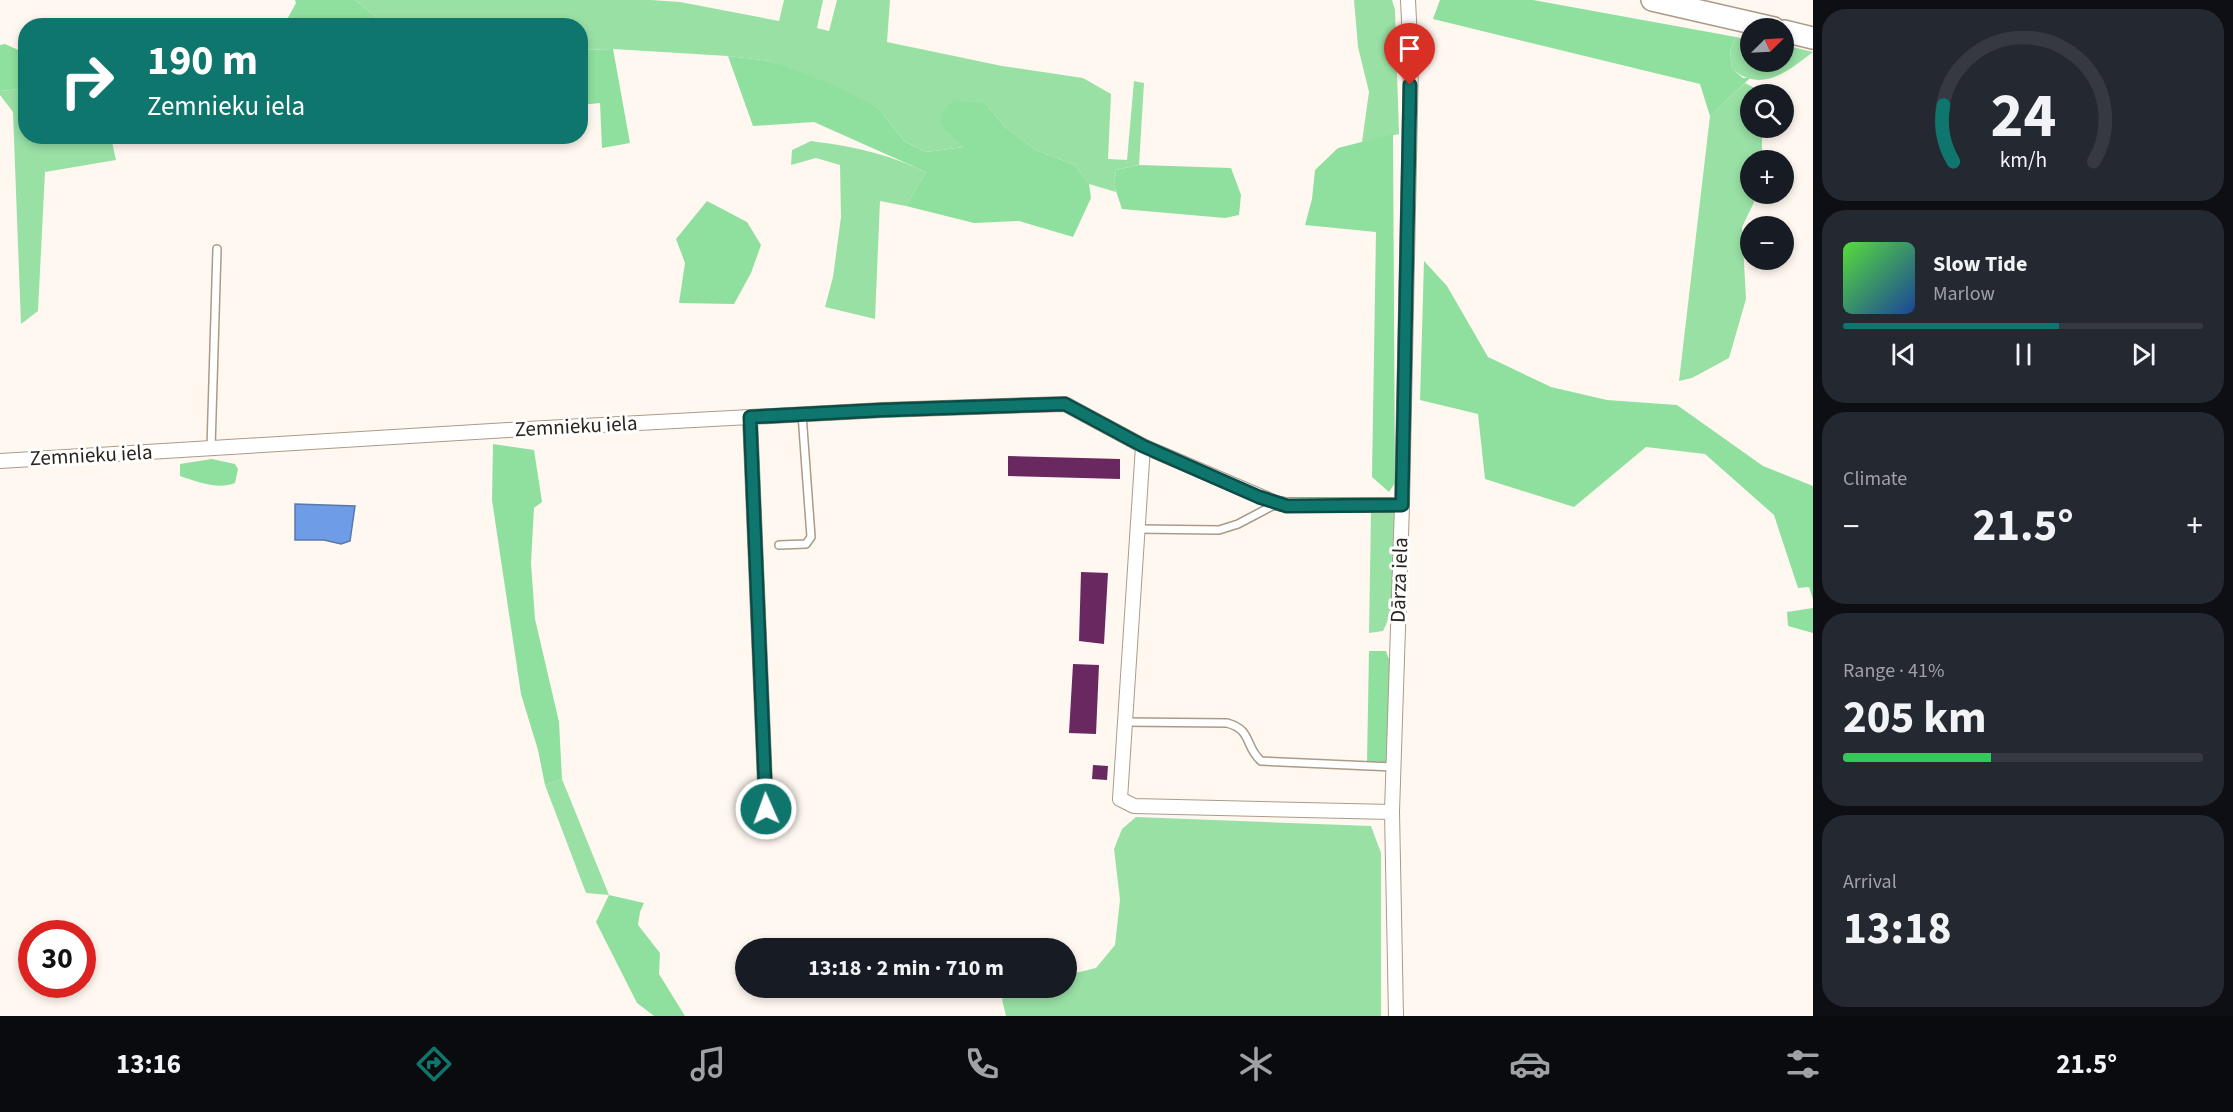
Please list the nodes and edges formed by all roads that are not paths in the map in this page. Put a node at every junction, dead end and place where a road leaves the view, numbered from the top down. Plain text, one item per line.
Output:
1 (1408, 0) edge
2 (1652, 0) edge
3 (1740, 20) edge
4 (1794, 33) edge
5 (1813, 38) edge
6 (217, 249) dead end
7 (802, 414) junction
8 (750, 417) junction
9 (1143, 446) junction
10 (211, 448) junction
11 (0, 461) edge
12 (1276, 503) junction
13 (1402, 505) junction
14 (1137, 529) junction
15 (779, 545) dead end
16 (1125, 722) junction
17 (1394, 767) junction
18 (1392, 812) junction
19 (764, 827) dead end
20 (1396, 1016) edge

1 - 13 street, Dārza iela
2 - 3 main road
4 - 5 main road
6 - 10 lane
7 - 8 street, Zemnieku iela
7 - 9 street, Zemnieku iela
7 - 15 lane
8 - 10 street, Zemnieku iela
8 - 19 street
9 - 12 street, Zemnieku iela
9 - 14 street
10 - 11 street, Zemnieku iela
12 - 13 street, Zemnieku iela
12 - 14 lane
13 - 17 street, Dārza iela
14 - 16 street
16 - 17 lane
16 - 18 street
17 - 18 street, Dārza iela
18 - 20 street, Dārza iela

